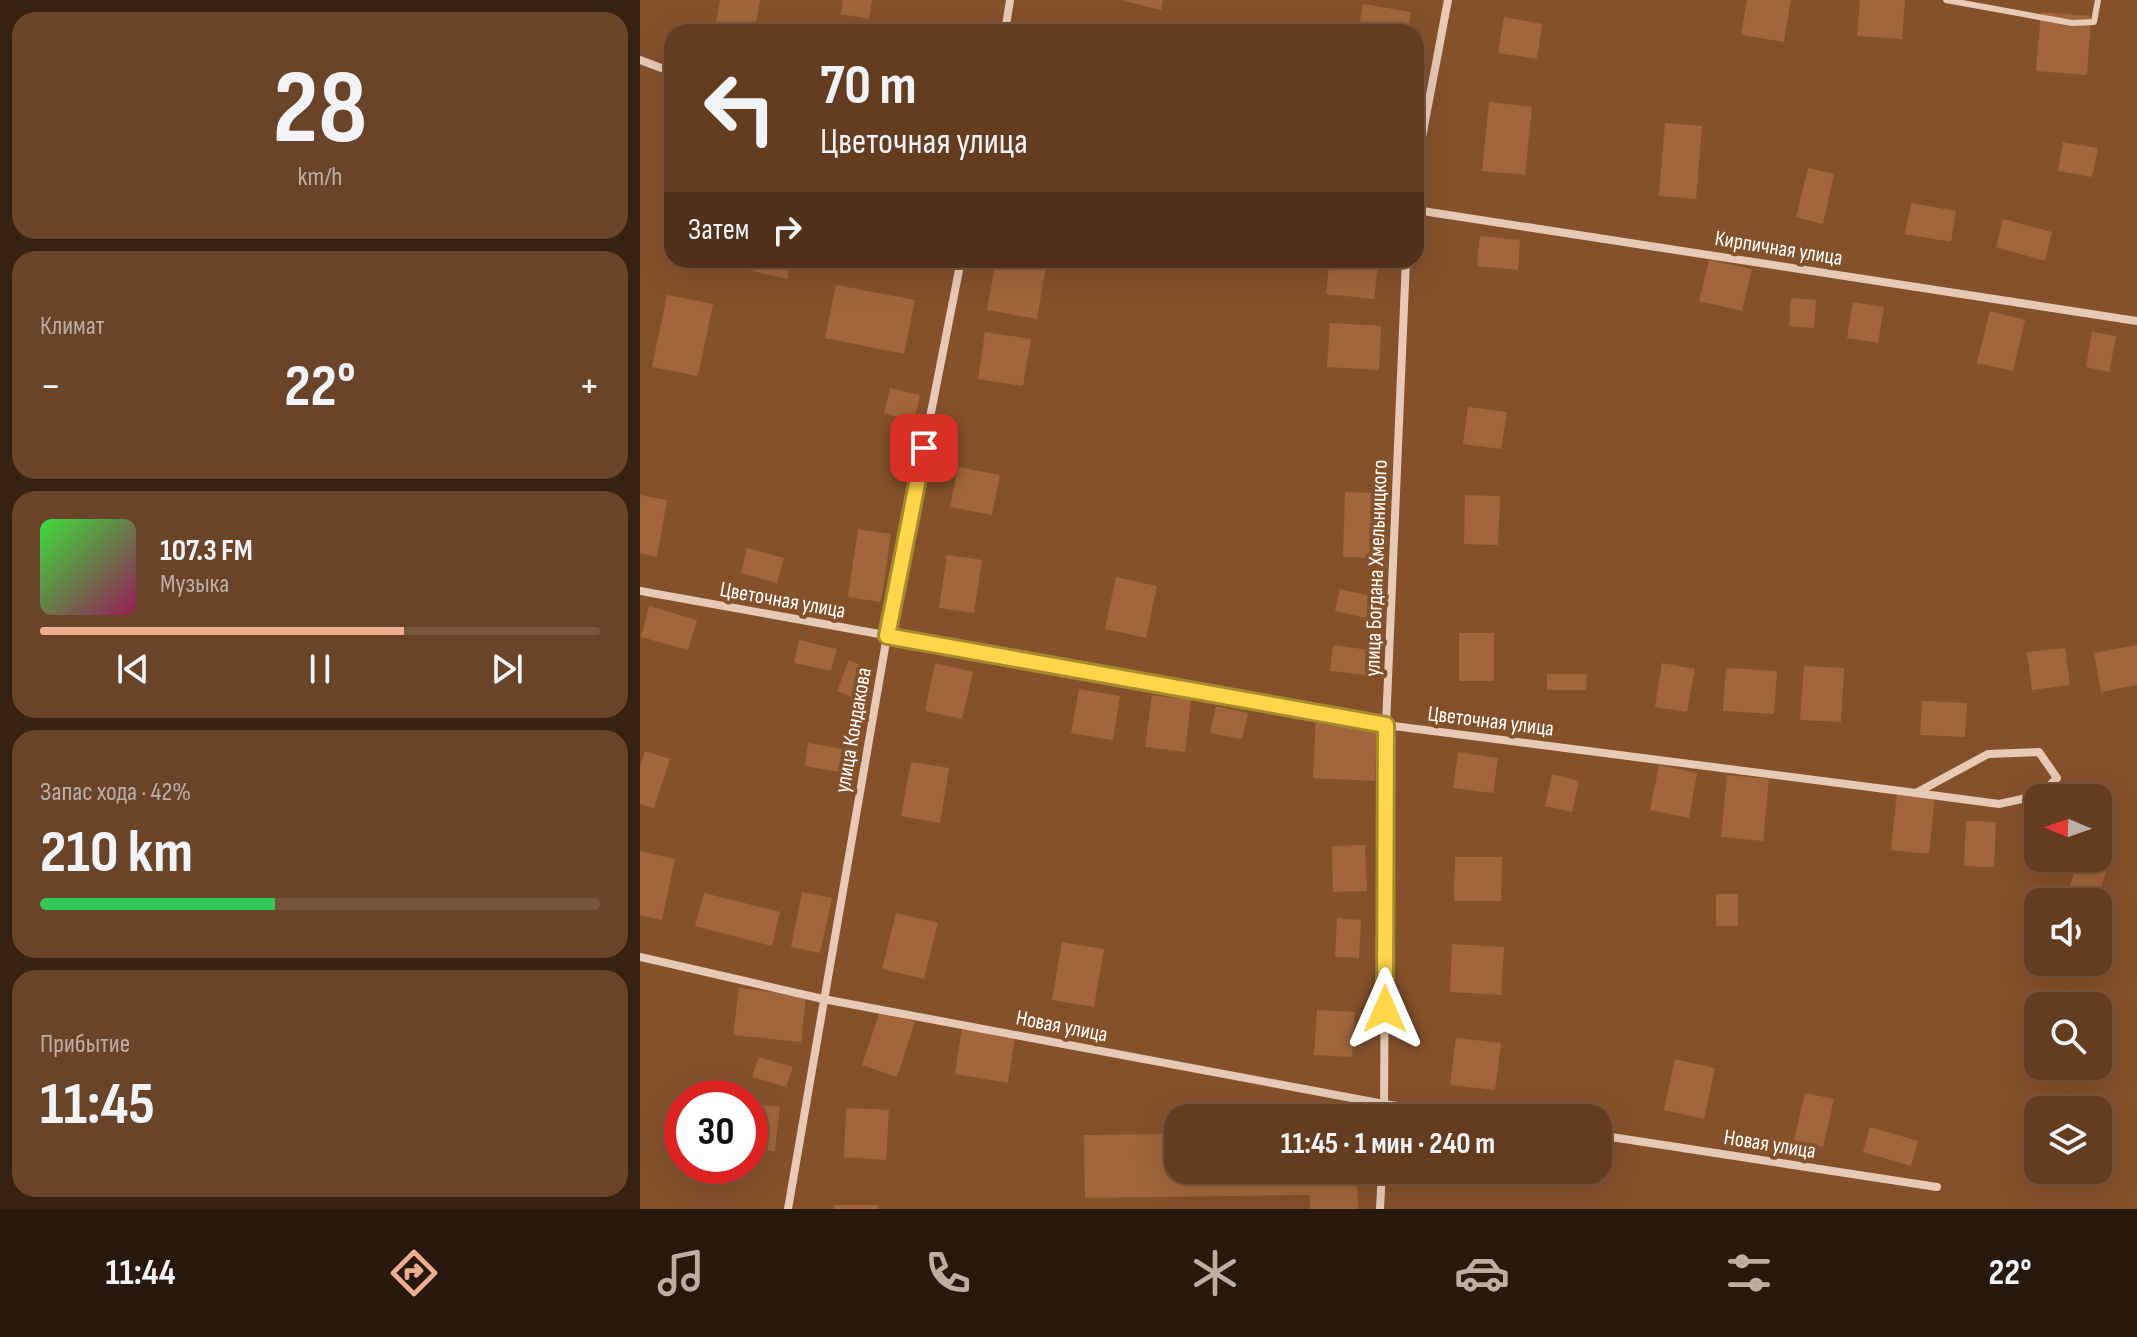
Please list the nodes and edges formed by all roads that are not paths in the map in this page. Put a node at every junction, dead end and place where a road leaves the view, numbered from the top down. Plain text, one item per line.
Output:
1 (1010, 0) edge
2 (1448, 0) edge
3 (1946, 0) edge
4 (2098, 0) edge
5 (1006, 24) edge
6 (640, 60) edge
7 (664, 69) edge
8 (1424, 127) edge
9 (1424, 211) edge
10 (959, 268) edge
11 (1406, 268) edge
12 (2137, 321) edge
13 (640, 591) edge
14 (887, 636) junction
15 (1386, 725) junction
16 (1916, 793) junction
17 (640, 957) edge
18 (823, 999) junction
19 (1384, 1104) joint
20 (1612, 1137) edge
21 (1381, 1184) edge
22 (1937, 1187) dead end
23 (788, 1209) edge
24 (1380, 1209) edge

1 - 5 street
2 - 8 street
3 - 4 lane
6 - 7 street
9 - 12 street, Кирпичная улица
10 - 14 street, улица Кондакова
11 - 15 street, улица Богдана Хмельницкого
13 - 14 street, Цветочная улица
14 - 15 street, Цветочная улица
14 - 18 street, улица Кондакова
15 - 16 street, Цветочная улица
15 - 19 street, улица Богдана Хмельницкого
16 - 16 street, Цветочная улица
17 - 18 street, Новая улица
18 - 19 street, Новая улица
18 - 23 street, улица Кондакова
20 - 22 street, Новая улица
21 - 24 street

